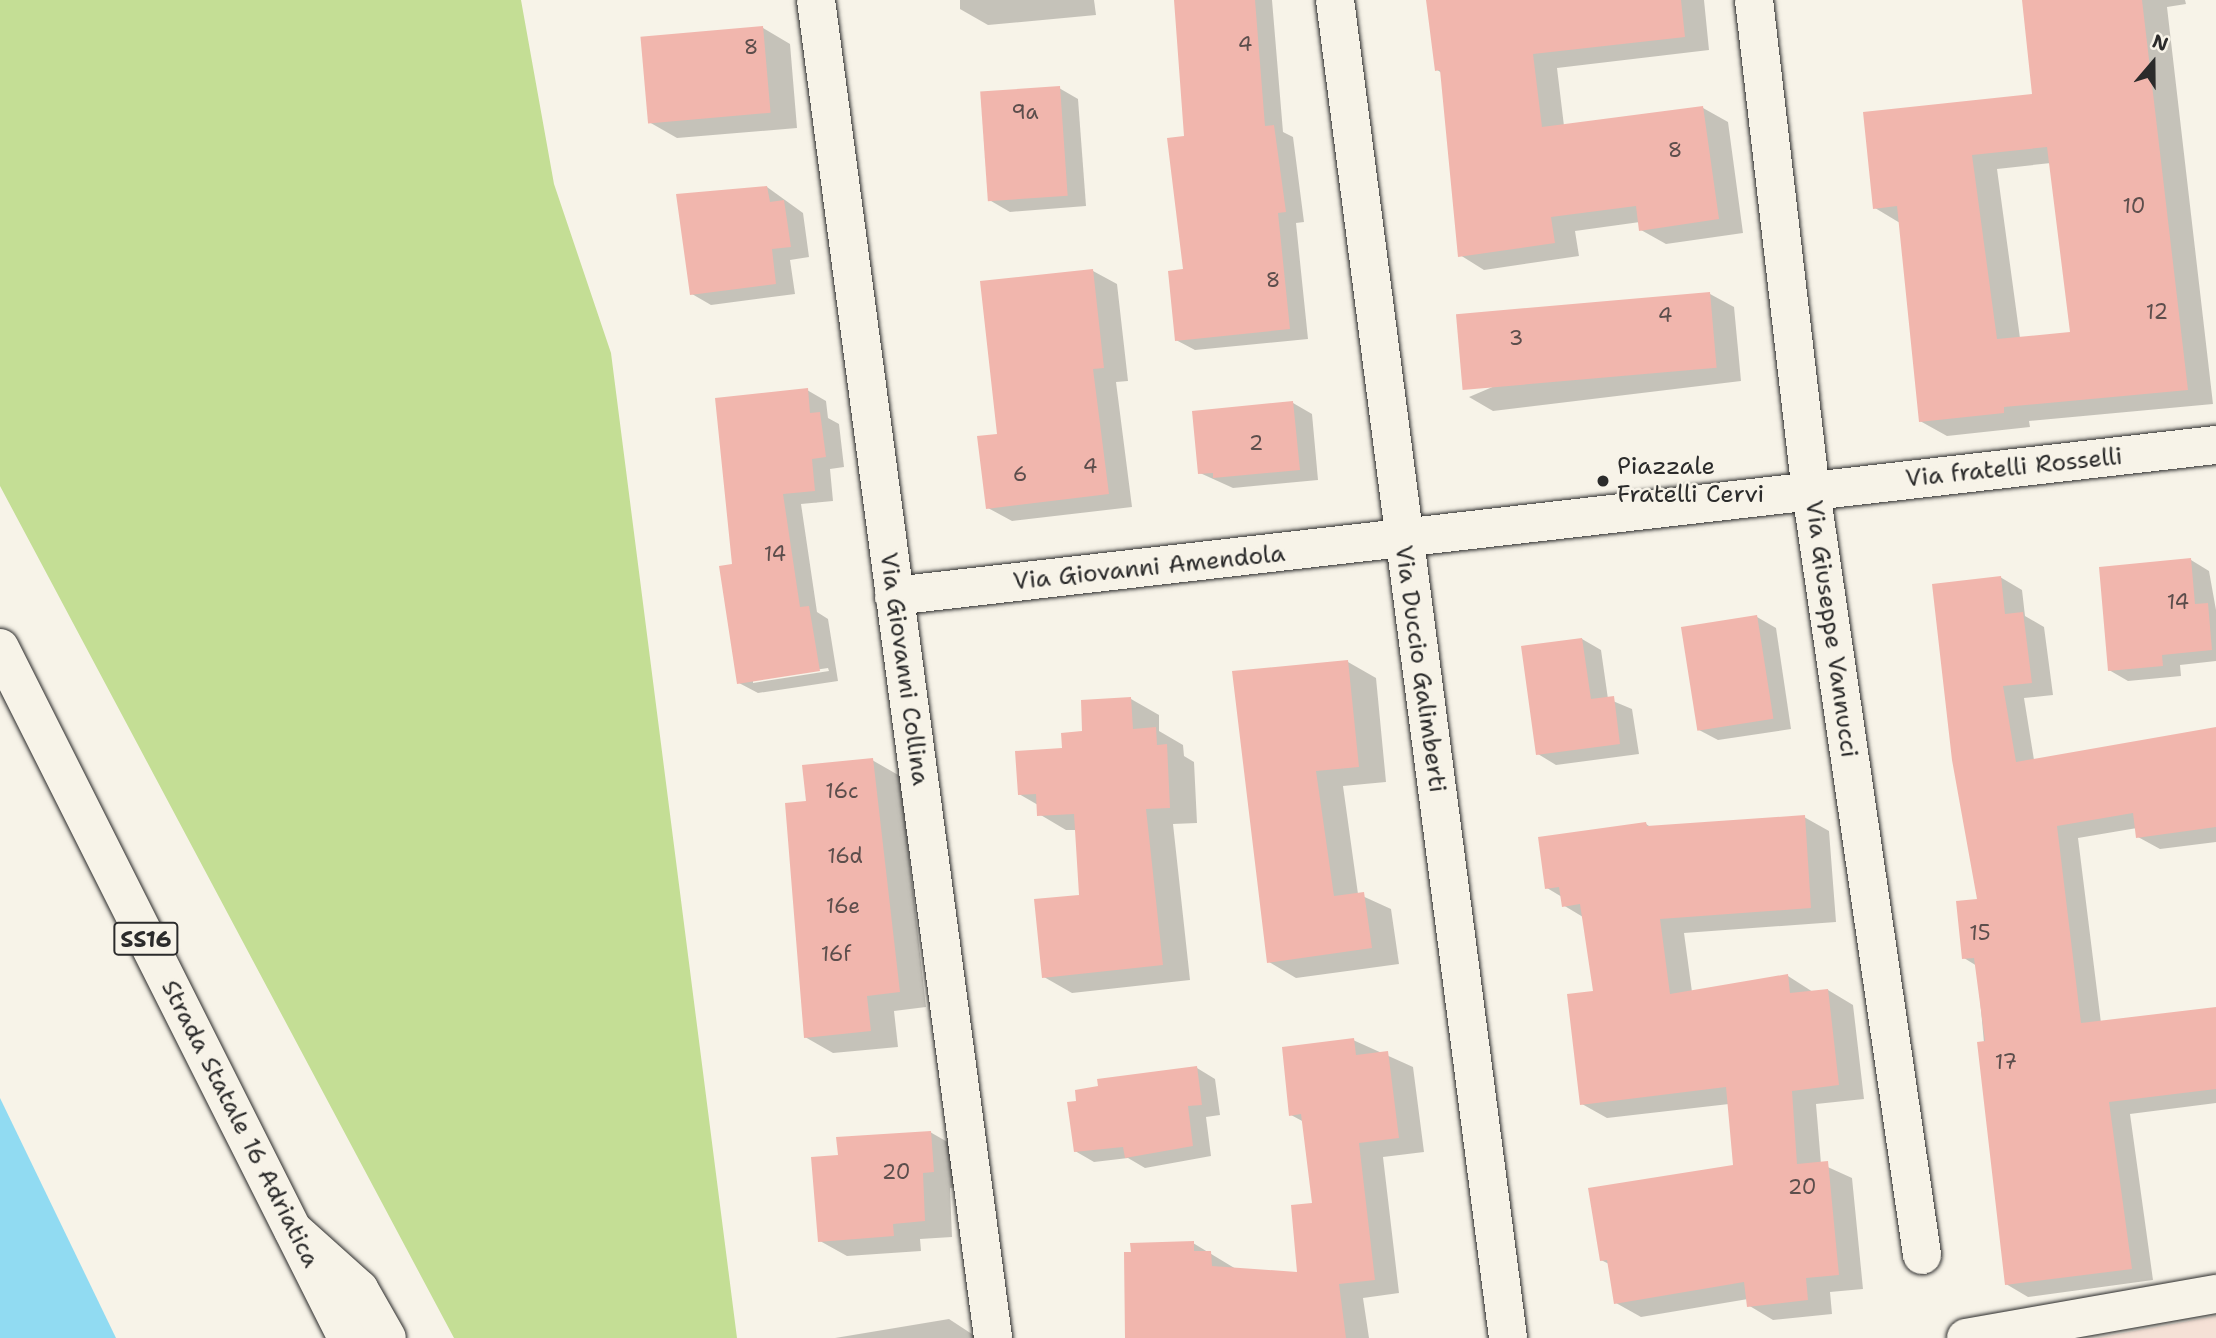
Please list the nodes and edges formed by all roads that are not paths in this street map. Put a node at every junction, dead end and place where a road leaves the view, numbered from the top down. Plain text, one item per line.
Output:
1 (816, 0) edge
2 (1335, 0) edge
3 (1754, 0) edge
4 (2216, 445) edge
5 (1811, 491) junction
6 (1403, 539) junction
7 (894, 596) junction
8 (0, 648) edge
9 (293, 1229) junction
10 (1922, 1255) dead end
11 (2216, 1294) edge
12 (347, 1338) edge
13 (387, 1338) edge
14 (993, 1338) edge
15 (1508, 1338) edge
16 (1966, 1338) edge

1 - 7 street, Via Giovanni Collina
2 - 6 street, Via Duccio Galimberti
3 - 5 street, Via Giuseppe Vannucci
4 - 5 street, Via fratelli Rosselli
5 - 6 street
5 - 10 street, Via Giuseppe Vannucci
6 - 7 street, Via Giovanni Amendola
6 - 15 street, Via Duccio Galimberti
7 - 14 street, Via Giovanni Collina
8 - 9 street, Strada Statale 16 Adriatica / SS16
9 - 12 street, Strada Statale 16 Adriatica / SS16
9 - 13 street
11 - 16 street

